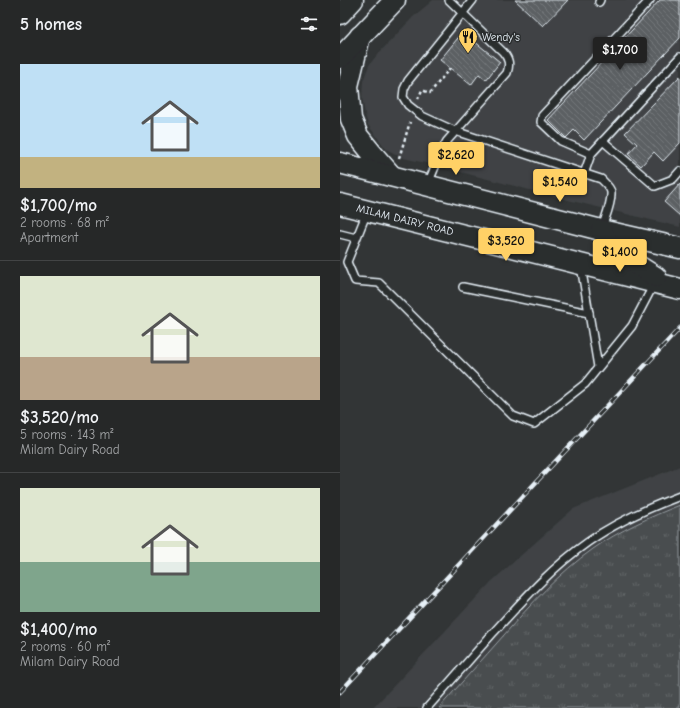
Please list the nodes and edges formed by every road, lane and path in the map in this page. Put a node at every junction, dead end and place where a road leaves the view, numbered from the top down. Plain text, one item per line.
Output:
1 (353, 0) edge
2 (395, 0) edge
3 (449, 0) edge
4 (473, 0) edge
5 (650, 0) edge
6 (340, 14) edge
7 (463, 14) junction
8 (360, 36) junction
9 (680, 56) edge
10 (340, 58) edge
11 (450, 68) dead end
12 (417, 104) dead end
13 (410, 122) dead end
14 (455, 131) junction
15 (603, 141) junction
16 (591, 154) junction
17 (340, 163) edge
18 (395, 167) junction
19 (680, 171) edge
20 (584, 174) junction
21 (428, 185) junction
22 (340, 204) edge
23 (367, 211) junction
24 (601, 230) junction
25 (340, 234) edge
26 (356, 238) junction
27 (680, 248) edge
28 (580, 264) junction
29 (668, 286) edge
30 (463, 287) dead end
31 (589, 313) junction
32 (598, 367) junction
33 (680, 496) edge
34 (427, 708) edge

1 - 6 main road
2 - 8 main road
3 - 7 lane
4 - 7 lane
5 - 16 lane
7 - 14 lane
7 - 14 lane
8 - 10 main road
8 - 18 main road
9 - 15 lane
11 - 12 path
13 - 18 path
14 - 20 lane
14 - 21 lane
15 - 16 lane
15 - 19 lane
16 - 20 lane
17 - 18 main road
18 - 21 main road
20 - 24 lane
21 - 24 main road
22 - 23 main road, MILAM DAIRY ROAD
23 - 26 lane
23 - 28 main road, MILAM DAIRY ROAD
24 - 27 main road
24 - 29 main road
25 - 26 lane
26 - 32 lane
28 - 29 main road, MILAM DAIRY ROAD
28 - 31 lane
29 - 32 lane
30 - 31 lane
31 - 32 lane
33 - 34 lane

